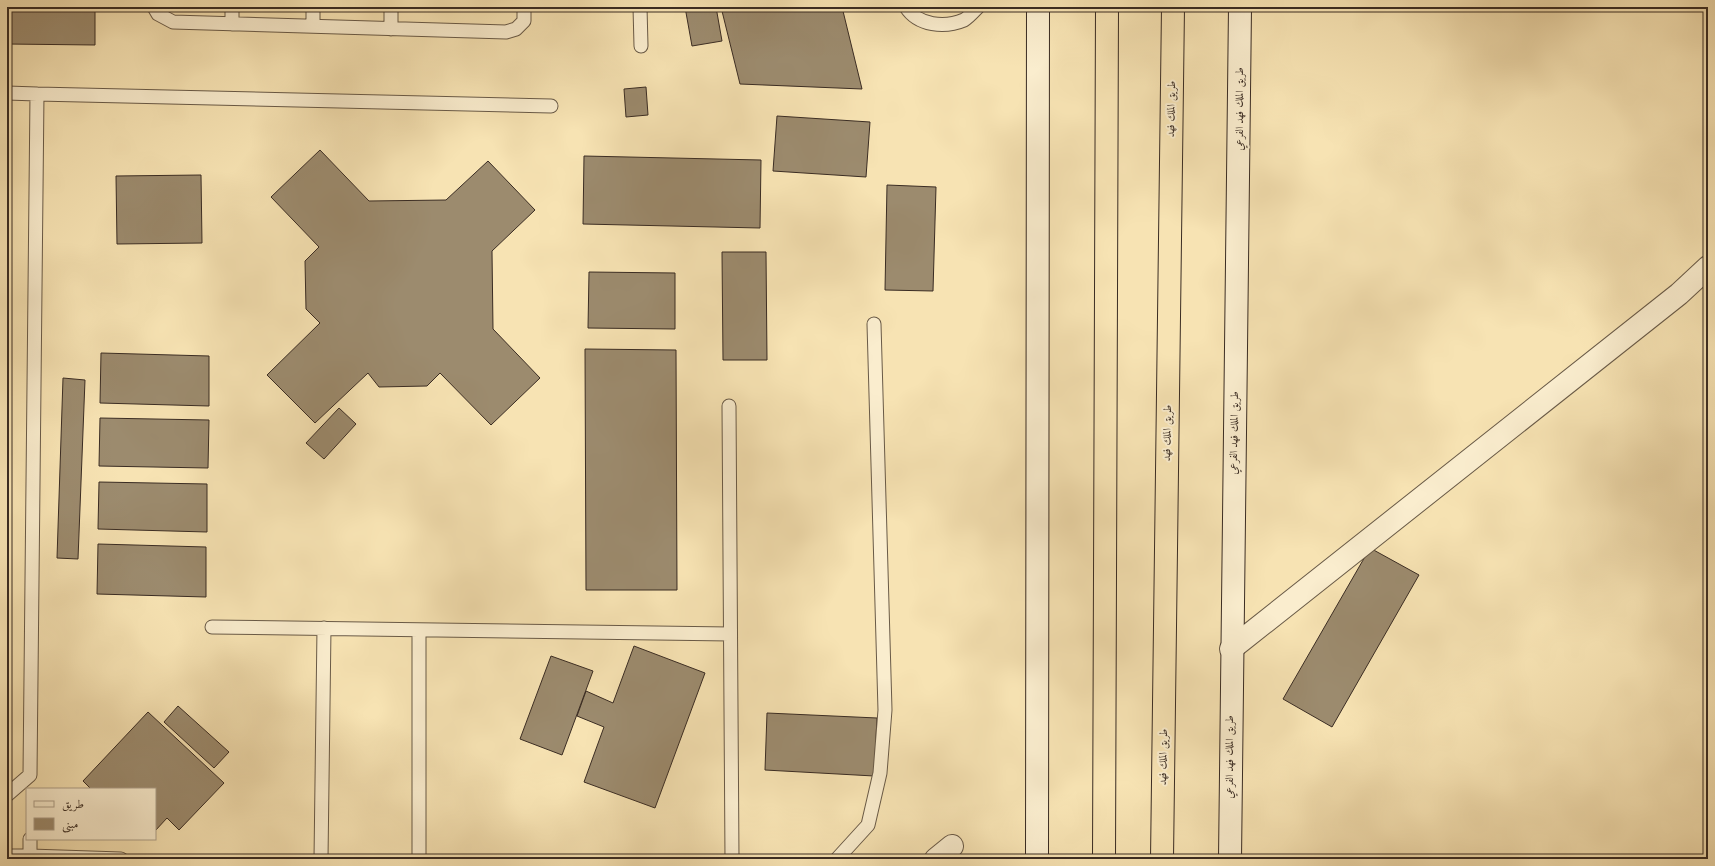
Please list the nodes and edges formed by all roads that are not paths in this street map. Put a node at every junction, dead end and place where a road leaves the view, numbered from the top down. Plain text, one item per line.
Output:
1 (154, 7) edge
2 (232, 7) edge
3 (313, 7) edge
4 (391, 7) edge
5 (524, 7) edge
6 (640, 7) edge
7 (906, 7) edge
8 (978, 7) edge
9 (1038, 7) edge
10 (1108, 7) edge
11 (1173, 7) edge
12 (1240, 7) edge
13 (232, 24) junction
14 (313, 26) junction
15 (391, 29) junction
16 (641, 46) dead end
17 (7, 93) edge
18 (37, 94) junction
19 (551, 106) dead end
20 (1708, 267) edge
21 (874, 324) dead end
22 (729, 406) dead end
23 (212, 627) dead end
24 (324, 628) junction
25 (419, 630) junction
26 (730, 634) junction
27 (1231, 649) junction
28 (30, 775) junction
29 (30, 788) edge
30 (7, 795) edge
31 (30, 840) edge
32 (7, 856) edge
33 (30, 858) edge
34 (122, 859) edge
35 (321, 859) edge
36 (419, 859) edge
37 (732, 859) edge
38 (838, 859) edge
39 (1036, 859) edge
40 (1104, 859) edge
41 (1162, 859) edge
42 (1230, 859) edge

1 - 13 lane
2 - 13 lane
3 - 14 lane
4 - 15 lane
5 - 15 lane
6 - 16 lane
7 - 8 lane
9 - 39 main road
10 - 40 highway
11 - 41 highway, طريق الملك فهد
12 - 27 main road, طريق الملك فهد الفرعي
13 - 14 lane
14 - 15 lane
17 - 18 lane
18 - 19 lane
18 - 28 lane
20 - 27 main road
21 - 38 lane
22 - 26 lane
23 - 24 lane
24 - 25 lane
24 - 35 lane
25 - 26 lane
25 - 36 lane
26 - 37 lane
27 - 42 main road, طريق الملك فهد الفرعي
28 - 29 lane
28 - 30 lane
31 - 33 lane
32 - 33 lane
33 - 34 lane

